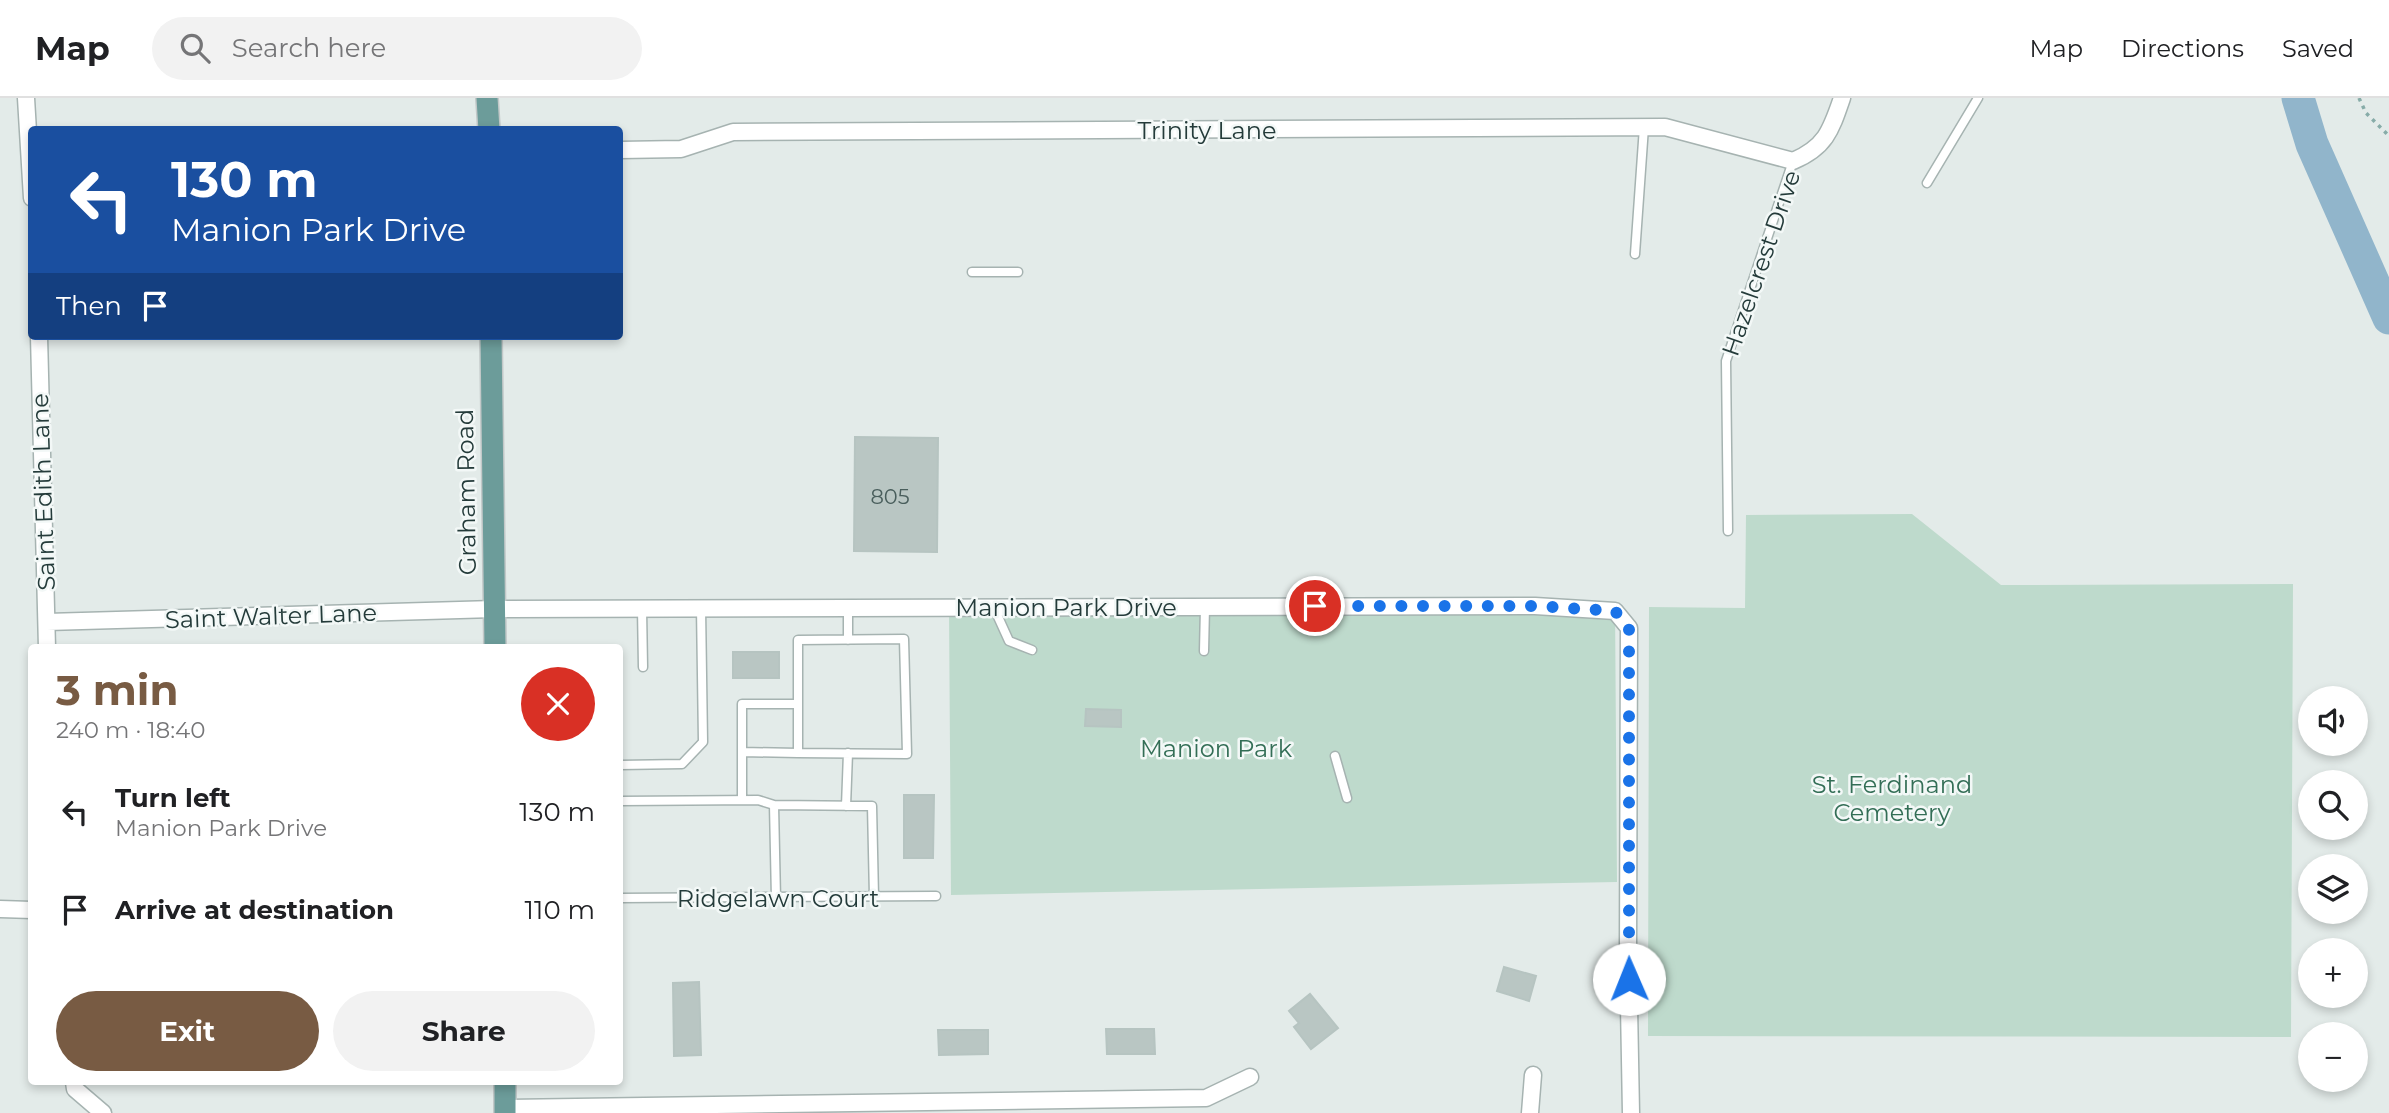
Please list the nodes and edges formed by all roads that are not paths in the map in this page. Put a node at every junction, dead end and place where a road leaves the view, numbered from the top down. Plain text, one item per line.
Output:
1 (26, 98) edge
2 (487, 98) edge
3 (1842, 98) edge
4 (1978, 98) edge
5 (489, 126) edge
6 (1644, 127) junction
7 (28, 131) edge
8 (623, 150) edge
9 (1793, 162) junction
10 (1927, 183) dead end
11 (1635, 254) dead end
12 (972, 272) dead end
13 (1018, 272) dead end
14 (39, 340) edge
15 (491, 340) edge
16 (1728, 531) dead end
17 (1205, 607) junction
18 (701, 608) junction
19 (848, 608) junction
20 (994, 608) junction
21 (494, 609) junction
22 (642, 609) junction
23 (47, 622) junction
24 (848, 640) junction
25 (47, 644) edge
26 (495, 644) edge
27 (1032, 650) dead end
28 (1204, 651) dead end
29 (643, 667) dead end
30 (798, 704) junction
31 (742, 752) junction
32 (798, 753) junction
33 (848, 753) junction
34 (1335, 757) dead end
35 (623, 765) edge
36 (1347, 798) dead end
37 (742, 800) junction
38 (623, 801) edge
39 (774, 805) junction
40 (846, 806) junction
41 (936, 896) dead end
42 (874, 897) junction
43 (623, 898) edge
44 (776, 899) junction
45 (0, 909) edge
46 (28, 910) edge
47 (1533, 1076) dead end
48 (1250, 1077) dead end
49 (74, 1085) edge
50 (505, 1085) edge
51 (505, 1111) edge
52 (103, 1113) edge
53 (1530, 1113) edge
54 (1632, 1113) edge

1 - 7 street
2 - 5 main road
3 - 9 street, Hazelcrest Drive
4 - 10 lane
6 - 8 street, Trinity Lane
6 - 9 street, Trinity Lane
6 - 11 lane
9 - 16 lane, Hazelcrest Drive
12 - 13 lane
14 - 23 street, Saint Edith Lane
15 - 21 main road, Graham Road
17 - 20 street, Manion Park Drive
17 - 28 lane
17 - 54 street, Manion Park Drive
18 - 19 street, Manion Park Drive
18 - 22 street, Manion Park Drive
18 - 35 lane
19 - 20 street, Manion Park Drive
19 - 24 lane
20 - 27 lane
21 - 22 street, Manion Park Drive
21 - 23 street, Saint Walter Lane
21 - 26 main road, Graham Road
22 - 29 lane
23 - 25 street, Saint Edith Lane
24 - 30 lane
24 - 33 lane
30 - 31 lane
30 - 32 lane
31 - 32 lane
31 - 37 lane
32 - 33 lane
33 - 40 lane
34 - 36 lane
37 - 38 lane
37 - 39 lane
39 - 40 lane
39 - 44 lane
40 - 42 lane
41 - 42 lane, Ridgelawn Court
42 - 44 lane, Ridgelawn Court
43 - 44 lane, Ridgelawn Court
45 - 46 street
47 - 53 street
48 - 51 street
49 - 52 street
50 - 51 main road

